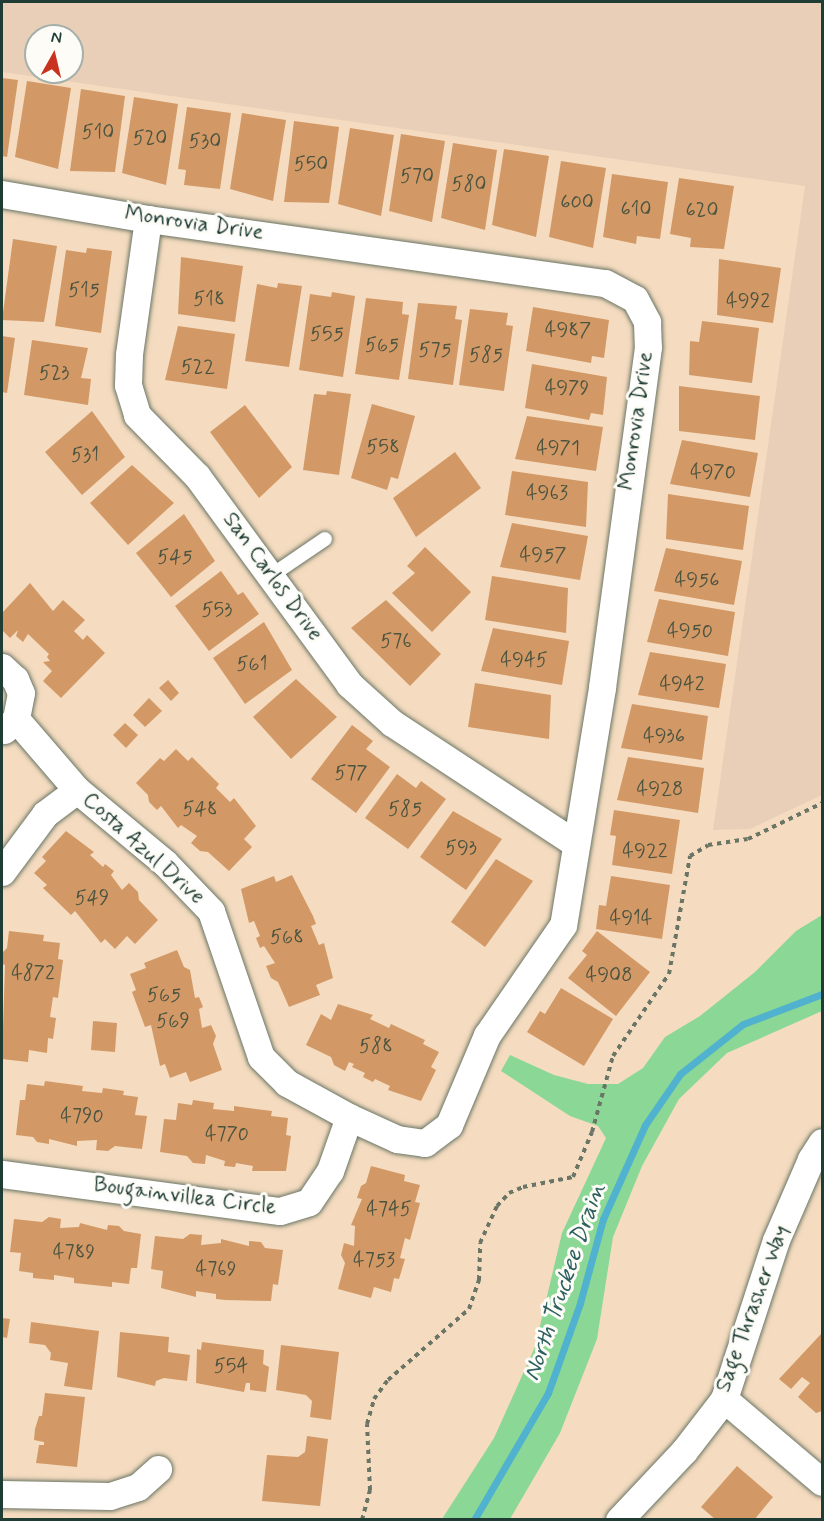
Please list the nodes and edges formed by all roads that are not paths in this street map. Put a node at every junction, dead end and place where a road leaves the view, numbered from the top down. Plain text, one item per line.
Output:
1 (2, 194) edge
2 (148, 219) junction
3 (325, 539) dead end
4 (272, 575) junction
5 (2, 667) edge
6 (9, 725) edge
7 (77, 790) junction
8 (576, 844) junction
9 (2, 872) edge
10 (349, 1117) junction
11 (822, 1142) edge
12 (425, 1143) joint
13 (2, 1174) edge
14 (724, 1399) junction
15 (158, 1469) dead end
16 (822, 1482) edge
17 (16, 1503) edge
18 (619, 1520) edge

1 - 2 street, Monrovia Drive
2 - 4 street, San Carlos Drive
2 - 8 street, Monrovia Drive
3 - 4 lane
4 - 8 street, San Carlos Drive
5 - 6 street
6 - 7 street, Costa Azul Drive
7 - 9 street
7 - 10 street, Costa Azul Drive
8 - 12 street, Monrovia Drive
10 - 12 street, Costa Azul Drive
10 - 13 street, Bougainvillea Circle
11 - 14 street, Sage Thrasher Way
14 - 16 street
14 - 18 street, Sage Thrasher Way
15 - 17 street

